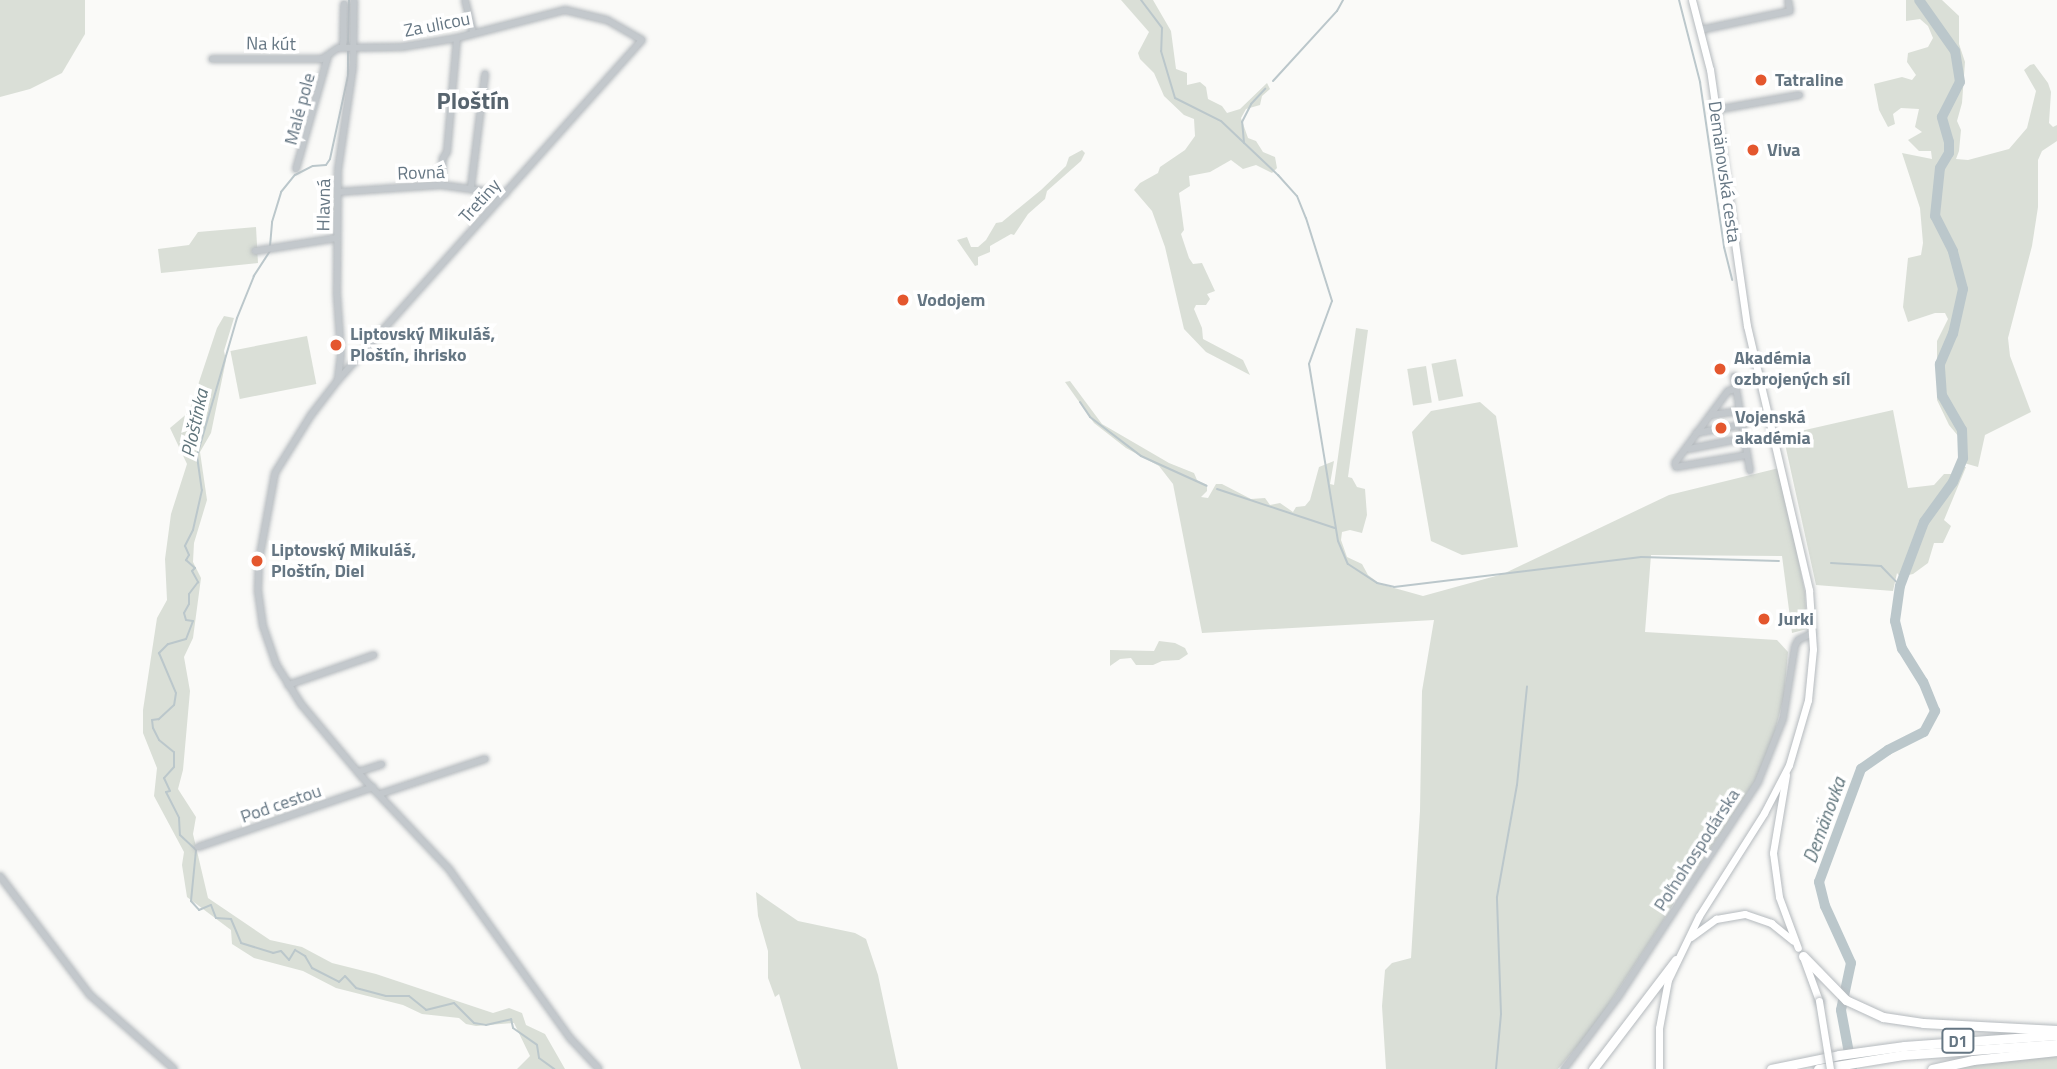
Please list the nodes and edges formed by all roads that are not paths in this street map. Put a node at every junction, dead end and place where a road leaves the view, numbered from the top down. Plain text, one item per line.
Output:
1 (465, 0) edge
2 (1692, 0) edge
3 (1788, 0) edge
4 (348, 3) edge
5 (1700, 30) junction
6 (472, 33) junction
7 (457, 38) junction
8 (642, 40) joint
9 (348, 47) junction
10 (329, 54) junction
11 (212, 60) dead end
12 (485, 74) dead end
13 (1800, 95) dead end
14 (1716, 110) junction
15 (296, 169) dead end
16 (440, 185) junction
17 (471, 187) junction
18 (338, 192) junction
19 (505, 194) junction
20 (337, 238) junction
21 (255, 251) dead end
22 (1734, 376) dead end
23 (338, 380) junction
24 (1736, 389) junction
25 (1740, 411) junction
26 (1710, 416) junction
27 (1742, 425) junction
28 (1696, 433) junction
29 (1744, 439) junction
30 (1688, 447) junction
31 (1747, 455) junction
32 (1692, 464) junction
33 (1750, 471) dead end
34 (1813, 633) junction
35 (374, 656) dead end
36 (288, 685) junction
37 (485, 759) dead end
38 (382, 764) dead end
39 (1789, 765) junction
40 (358, 772) junction
41 (373, 788) junction
42 (380, 794) junction
43 (198, 847) dead end
44 (0, 876) edge
45 (1688, 940) junction
46 (1800, 952) junction
47 (1676, 960) junction
48 (2057, 1030) edge
49 (2057, 1035) edge
50 (2057, 1045) edge
51 (2057, 1051) edge
52 (1860, 1056) junction
53 (1840, 1059) junction
54 (174, 1069) edge
55 (599, 1069) edge
56 (1564, 1069) edge
57 (1593, 1069) edge
58 (1659, 1069) edge
59 (1771, 1069) edge
60 (1818, 1069) edge
61 (1830, 1069) edge
62 (1932, 1069) edge

1 - 6 street
2 - 5 main road, Demänovská cesta
3 - 5 street
4 - 9 street
4 - 9 street
5 - 14 main road, Demänovská cesta
6 - 7 street, Za ulicou
6 - 8 street, Za ulicou
7 - 9 street, Za ulicou
7 - 16 street
8 - 19 street, Tretiny
9 - 10 street, Na kút
9 - 18 street, Hlavná
10 - 11 street, Na kút
10 - 15 street, Malé pole
12 - 17 street
13 - 14 street
14 - 34 main road, Demänovská cesta
16 - 17 street, Rovná
16 - 18 street, Rovná
17 - 19 street, Rovná
18 - 20 street, Hlavná
19 - 23 street, Tretiny
20 - 21 street
20 - 23 street, Hlavná
22 - 24 street
23 - 36 street, Tretiny
24 - 25 street
24 - 26 street
25 - 26 street
25 - 27 street
26 - 28 street
27 - 28 street
27 - 29 street
28 - 30 street
29 - 30 street
29 - 31 street
30 - 32 street
30 - 32 street
31 - 32 street
31 - 33 street
34 - 39 main road, Demänovská cesta
34 - 56 street, Poľnohospodárska
35 - 36 street
36 - 40 street, Tretiny
37 - 42 street
38 - 40 street
39 - 45 main road
39 - 46 main road
40 - 41 street, Tretiny
41 - 42 street, Tretiny
41 - 43 street, Pod cestou
42 - 55 street, Tretiny
44 - 54 street
45 - 46 main road
45 - 47 main road
46 - 48 highway
46 - 61 main road, bridge
47 - 57 highway
47 - 58 main road
49 - 52 highway, D1
50 - 52 highway, D1
51 - 62 highway
52 - 53 highway, D1
53 - 59 highway, D1
53 - 60 highway, D1

